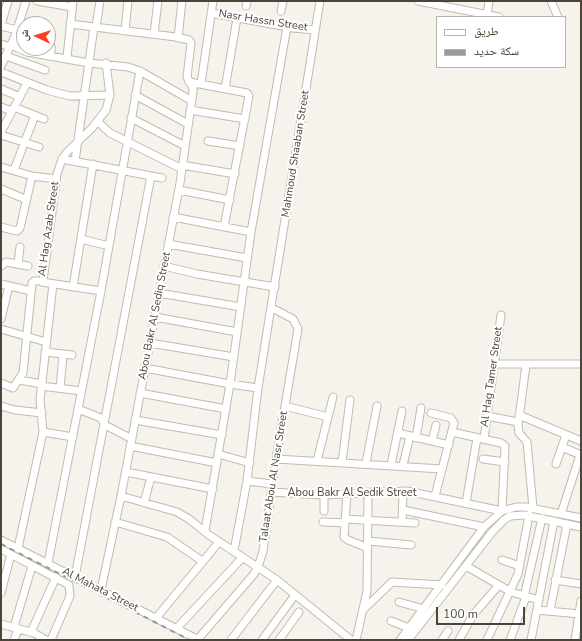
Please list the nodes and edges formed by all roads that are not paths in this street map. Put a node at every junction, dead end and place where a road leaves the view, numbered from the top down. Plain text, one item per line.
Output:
1 (8, 1) edge
2 (26, 1) edge
3 (37, 1) edge
4 (100, 1) edge
5 (128, 1) edge
6 (158, 1) edge
7 (182, 1) edge
8 (213, 1) edge
9 (283, 1) edge
10 (320, 1) edge
11 (418, 1) edge
12 (489, 1) edge
13 (551, 1) edge
14 (426, 2) edge
15 (72, 4) edge
16 (457, 5) edge
17 (281, 11) dead end
18 (211, 13) junction
19 (487, 14) junction
20 (21, 16) edge
21 (495, 16) edge
22 (558, 16) edge
23 (237, 18) junction
24 (70, 24) junction
25 (1, 26) edge
26 (95, 27) junction
27 (287, 27) junction
28 (16, 30) edge
29 (315, 30) junction
30 (124, 31) junction
31 (16, 32) edge
32 (154, 34) junction
33 (178, 38) junction
34 (16, 43) edge
35 (1, 44) edge
36 (11, 44) junction
37 (16, 46) edge
38 (56, 56) edge
39 (66, 57) junction
40 (3, 62) edge
41 (89, 63) junction
42 (106, 63) junction
43 (45, 70) dead end
44 (140, 71) junction
45 (1, 72) edge
46 (189, 82) junction
47 (27, 83) junction
48 (201, 84) junction
49 (1, 89) edge
50 (224, 89) junction
51 (84, 96) junction
52 (110, 96) junction
53 (135, 96) junction
54 (20, 97) junction
55 (192, 101) junction
56 (1, 107) edge
57 (13, 109) junction
58 (190, 110) junction
59 (35, 115) junction
60 (131, 118) junction
61 (44, 119) dead end
62 (245, 119) junction
63 (98, 121) junction
64 (3, 124) edge
65 (188, 124) junction
66 (1, 132) edge
67 (1, 135) edge
68 (208, 141) dead end
69 (25, 142) junction
70 (126, 142) junction
71 (77, 144) junction
72 (185, 146) junction
73 (240, 146) junction
74 (39, 147) dead end
75 (62, 159) junction
76 (75, 161) junction
77 (94, 164) junction
78 (1, 167) edge
79 (182, 167) junction
80 (122, 169) junction
81 (14, 170) junction
82 (235, 174) junction
83 (32, 176) junction
84 (151, 176) junction
85 (162, 178) dead end
86 (56, 179) junction
87 (1, 189) edge
88 (179, 190) junction
89 (25, 199) junction
90 (230, 200) junction
91 (173, 217) junction
92 (224, 227) junction
93 (1, 228) edge
94 (251, 232) junction
95 (81, 239) junction
96 (168, 244) junction
97 (109, 246) junction
98 (20, 247) dead end
99 (247, 258) junction
100 (2, 263) edge
101 (18, 264) junction
102 (28, 266) dead end
103 (164, 266) junction
104 (42, 282) junction
105 (244, 282) junction
106 (1, 284) edge
107 (53, 284) junction
108 (9, 286) junction
109 (73, 287) junction
110 (275, 287) junction
111 (30, 291) junction
112 (101, 291) junction
113 (159, 293) junction
114 (241, 307) junction
115 (272, 308) junction
116 (501, 315) dead end
117 (155, 317) junction
118 (1, 319) edge
119 (1, 329) edge
120 (237, 332) junction
121 (27, 336) junction
122 (46, 342) junction
123 (150, 343) junction
124 (45, 352) junction
125 (64, 354) junction
126 (72, 355) dead end
127 (234, 357) junction
128 (494, 364) junction
129 (581, 364) edge
130 (526, 365) junction
131 (145, 368) junction
132 (19, 380) junction
133 (1, 383) edge
134 (230, 384) junction
135 (41, 385) junction
136 (60, 388) junction
137 (258, 388) junction
138 (81, 391) junction
139 (140, 393) junction
140 (332, 397) dead end
141 (350, 400) dead end
142 (1, 406) edge
143 (285, 406) junction
144 (377, 406) dead end
145 (421, 408) dead end
146 (78, 409) junction
147 (226, 409) junction
148 (402, 411) dead end
149 (42, 413) junction
150 (431, 413) dead end
151 (487, 416) junction
152 (328, 417) junction
153 (519, 418) junction
154 (135, 420) junction
155 (105, 425) junction
156 (436, 425) dead end
157 (43, 432) junction
158 (452, 432) junction
159 (398, 433) junction
160 (222, 435) junction
161 (566, 435) junction
162 (73, 437) junction
163 (413, 437) junction
164 (481, 438) junction
165 (432, 441) junction
166 (581, 441) edge
167 (131, 442) junction
168 (448, 445) junction
169 (562, 447) junction
170 (218, 454) junction
171 (580, 455) edge
172 (276, 459) junction
173 (482, 459) dead end
174 (317, 461) junction
175 (342, 462) junction
176 (505, 462) junction
177 (217, 463) junction
178 (250, 463) junction
179 (366, 463) junction
180 (556, 464) dead end
181 (391, 465) junction
182 (403, 466) junction
183 (442, 469) junction
184 (126, 472) junction
185 (150, 477) junction
186 (247, 481) junction
187 (272, 484) junction
188 (212, 489) junction
189 (404, 491) junction
190 (271, 492) junction
191 (368, 492) junction
192 (324, 494) junction
193 (347, 494) junction
194 (121, 496) junction
195 (435, 496) junction
196 (144, 503) junction
197 (466, 503) junction
198 (533, 508) junction
199 (403, 510) junction
200 (324, 511) dead end
201 (502, 511) junction
202 (561, 514) junction
203 (529, 515) junction
204 (542, 518) junction
205 (581, 518) edge
206 (368, 520) junction
207 (345, 521) junction
208 (554, 521) junction
209 (115, 522) junction
210 (323, 522) dead end
211 (402, 522) junction
212 (416, 523) dead end
213 (567, 524) junction
214 (484, 527) junction
215 (581, 527) edge
216 (205, 531) junction
217 (1, 540) edge
218 (219, 542) junction
219 (368, 544) junction
220 (411, 545) dead end
221 (18, 548) junction
222 (1, 550) edge
223 (234, 551) junction
224 (11, 554) junction
225 (242, 558) junction
226 (502, 560) dead end
227 (202, 561) junction
228 (48, 563) junction
229 (32, 566) junction
230 (466, 566) junction
231 (520, 566) junction
232 (258, 567) junction
233 (56, 577) junction
234 (75, 577) junction
235 (277, 580) junction
236 (555, 580) junction
237 (581, 584) edge
238 (442, 585) junction
239 (498, 585) junction
240 (101, 590) junction
241 (511, 592) junction
242 (1, 593) edge
243 (295, 595) junction
244 (525, 597) junction
245 (539, 600) junction
246 (581, 601) edge
247 (399, 602) dead end
248 (364, 608) junction
249 (424, 609) junction
250 (537, 610) junction
251 (550, 611) junction
252 (580, 611) edge
253 (299, 612) dead end
254 (156, 618) junction
255 (391, 621) dead end
256 (1, 624) edge
257 (16, 628) junction
258 (177, 628) junction
259 (409, 628) junction
260 (448, 631) dead end
261 (31, 632) junction
262 (14, 640) edge
263 (46, 640) edge
264 (198, 640) edge
265 (231, 640) edge
266 (262, 640) edge
267 (279, 640) edge
268 (351, 640) edge
269 (356, 640) edge
270 (400, 640) edge
271 (410, 640) edge
272 (442, 640) edge
273 (459, 640) edge
274 (487, 640) edge
275 (510, 640) edge
276 (530, 640) edge
277 (575, 640) edge

1 - 25 street
2 - 20 street
3 - 15 street
4 - 26 street
5 - 30 street
6 - 32 street
7 - 33 street
8 - 18 street
9 - 17 street
10 - 29 street, Mahmoud Shaaban Street
11 - 14 street
12 - 19 street
13 - 22 street
14 - 16 street
15 - 24 street
16 - 19 street
18 - 23 street, Nasr Hassn Street
18 - 48 street
19 - 21 street
23 - 27 street, Nasr Hassn Street
23 - 50 street
24 - 26 street
24 - 39 street
25 - 28 street
26 - 30 street
26 - 41 street
27 - 29 street, Nasr Hassn Street
27 - 94 street
29 - 110 street, Mahmoud Shaaban Street
30 - 32 street
31 - 36 street
32 - 33 street
33 - 46 street, Abou Bakr Al Sediq Street
34 - 36 street
35 - 36 street
36 - 37 street
36 - 40 street
38 - 39 street
39 - 41 street
40 - 43 street
41 - 42 street
41 - 51 street
42 - 44 street
42 - 52 street, Al Hag Azab Street
44 - 53 street
44 - 55 street
45 - 47 street
46 - 48 street
46 - 55 street, Abou Bakr Al Sediq Street
47 - 51 street
47 - 54 street
48 - 50 street
49 - 54 street
50 - 62 street
51 - 52 street
51 - 71 street
52 - 63 street, Al Hag Azab Street
53 - 60 street
53 - 65 street
54 - 57 street
55 - 58 street, Abou Bakr Al Sediq Street
56 - 57 street
57 - 59 street
57 - 64 street
58 - 62 street
58 - 65 street, Abou Bakr Al Sediq Street
59 - 61 street
59 - 69 street
60 - 70 street
60 - 72 street
62 - 73 street
63 - 70 street
63 - 71 street, Al Hag Azab Street
64 - 66 street
65 - 72 street, Abou Bakr Al Sediq Street
67 - 69 street
68 - 73 street
69 - 74 street
69 - 81 street
70 - 79 street
70 - 80 street
71 - 75 street, Al Hag Azab Street
71 - 76 street
72 - 79 street, Abou Bakr Al Sediq Street
73 - 82 street
75 - 76 street
75 - 86 street, Al Hag Azab Street
76 - 77 street
77 - 80 street
77 - 95 street
78 - 81 street
79 - 82 street
79 - 88 street, Abou Bakr Al Sediq Street
80 - 84 street
80 - 97 street
81 - 83 street
82 - 90 street
83 - 86 street
83 - 89 street
84 - 85 street
84 - 155 street
86 - 104 street, Al Hag Azab Street
87 - 89 street
88 - 90 street
88 - 91 street, Abou Bakr Al Sediq Street
89 - 93 street
90 - 92 street
91 - 92 street
91 - 96 street, Abou Bakr Al Sediq Street
92 - 94 street
94 - 99 street
95 - 97 street
95 - 109 street
96 - 99 street
96 - 103 street, Abou Bakr Al Sediq Street
97 - 112 street
98 - 101 street
99 - 105 street
100 - 101 street
101 - 102 street
103 - 105 street
103 - 113 street, Abou Bakr Al Sediq Street
104 - 107 street
104 - 111 street, Al Hag Azab Street
105 - 110 street
105 - 114 street
106 - 108 street
107 - 109 street
107 - 122 street
108 - 111 street
108 - 118 street
109 - 112 street
110 - 115 street, Mahmoud Shaaban Street
111 - 121 street
112 - 138 street
113 - 114 street
113 - 117 street, Abou Bakr Al Sediq Street
114 - 120 street
115 - 137 street, Mahmoud Shaaban Street
115 - 143 street, Talaat Abou Al Nasr Street
116 - 128 street, Al Hag Tamer Street
117 - 120 street
117 - 123 street, Abou Bakr Al Sediq Street
119 - 121 street
120 - 127 street
121 - 122 street
121 - 132 street
122 - 124 street
123 - 127 street
123 - 131 street, Abou Bakr Al Sediq Street
124 - 125 street
124 - 135 street
125 - 126 street
125 - 136 street
127 - 134 street
128 - 130 street
128 - 151 street, Al Hag Tamer Street
129 - 130 street
130 - 153 street
131 - 134 street
131 - 139 street, Abou Bakr Al Sediq Street
132 - 133 street
132 - 135 street
134 - 137 street
134 - 147 street
135 - 136 street
135 - 149 street
136 - 138 street
137 - 178 street, Mahmoud Shaaban Street
138 - 146 street
139 - 147 street
139 - 154 street, Abou Bakr Al Sediq Street
140 - 152 street
141 - 175 street
142 - 149 street
143 - 152 street
143 - 172 street, Talaat Abou Al Nasr Street
144 - 179 street
145 - 163 street
146 - 155 street
146 - 162 street
147 - 160 street
148 - 159 street
149 - 157 street
150 - 158 street
151 - 153 street
151 - 164 street, Al Hag Tamer Street
152 - 174 street
153 - 161 street
153 - 198 street
154 - 160 street
154 - 167 street, Abou Bakr Al Sediq Street
155 - 167 street
155 - 234 street
156 - 165 street
157 - 162 street
157 - 221 street
158 - 164 street
158 - 168 street
159 - 163 street
159 - 181 street
160 - 170 street
161 - 166 street
161 - 169 street
162 - 228 street
163 - 165 street
163 - 182 street
164 - 176 street
164 - 197 street, Al Hag Tamer Street
165 - 168 street
167 - 177 street
167 - 184 street, Abou Bakr Al Sediq Street
168 - 183 street
169 - 171 street
169 - 180 street
170 - 177 street
170 - 178 street
171 - 202 street
172 - 174 street
172 - 187 street, Talaat Abou Al Nasr Street
173 - 176 street
174 - 175 street
175 - 179 street
176 - 201 street
177 - 188 street
178 - 186 street, Mahmoud Shaaban Street
179 - 181 street
181 - 182 street
182 - 183 street
183 - 195 street
184 - 185 street
184 - 194 street, Abou Bakr Al Sediq Street
185 - 188 street
185 - 196 street
186 - 187 street
186 - 223 street, Mahmoud Shaaban Street
187 - 190 street, Talaat Abou Al Nasr Street
188 - 216 street
189 - 191 street, Abou Bakr Al Sedik Street
189 - 195 street, Abou Bakr Al Sedik Street
189 - 199 street
190 - 192 street, Abou Bakr Al Sedik Street
190 - 232 street, Talaat Abou Al Nasr Street
191 - 193 street, Abou Bakr Al Sedik Street
191 - 206 street
192 - 193 street, Abou Bakr Al Sedik Street
192 - 200 street
193 - 207 street
194 - 196 street
194 - 209 street, Abou Bakr Al Sediq Street
195 - 197 street, Abou Bakr Al Sedik Street
196 - 216 street
197 - 201 street, Abou Bakr Al Sedik Street
198 - 201 street
198 - 202 street
199 - 211 street
199 - 214 street
201 - 214 street
202 - 205 street
203 - 204 street
203 - 230 street
203 - 231 street
204 - 208 street
204 - 244 street
206 - 207 street
206 - 211 street
206 - 219 street
207 - 210 street
207 - 219 street
208 - 213 street
208 - 245 street
209 - 227 street
209 - 240 street, Abou Bakr Al Sediq Street
211 - 212 street
213 - 215 street
213 - 236 street
214 - 238 street
216 - 218 street
217 - 221 street, Al Mahata Street
218 - 223 street
218 - 227 street
219 - 220 street
219 - 248 street
221 - 228 street, Al Mahata Street
222 - 224 street, Al Mahata Street
223 - 225 street
224 - 229 street, Al Mahata Street
224 - 242 street
225 - 232 street
225 - 258 street
226 - 231 street
227 - 254 street
228 - 234 street, Al Mahata Street
229 - 233 street, Al Mahata Street
229 - 257 street
230 - 239 street
230 - 271 street
231 - 241 street
232 - 235 street
232 - 264 street, Talaat Abou Al Nasr Street
233 - 261 street
233 - 263 street, Al Mahata Street
234 - 240 street, Al Mahata Street
235 - 243 street
235 - 265 street
236 - 237 street
236 - 251 street
238 - 248 street
238 - 249 street
239 - 241 street
239 - 273 street
240 - 254 street, Al Mahata Street
241 - 244 street
241 - 274 street
243 - 266 street
243 - 268 street
244 - 245 street
244 - 275 street
245 - 250 street
246 - 252 street
247 - 249 street
248 - 269 street
249 - 259 street
250 - 251 street
250 - 276 street
251 - 252 street
252 - 277 street
253 - 267 street
254 - 258 street, Al Mahata Street
255 - 259 street
256 - 257 street
257 - 261 street
257 - 262 street
258 - 264 street, Al Mahata Street
259 - 270 street
260 - 272 street
261 - 263 street

